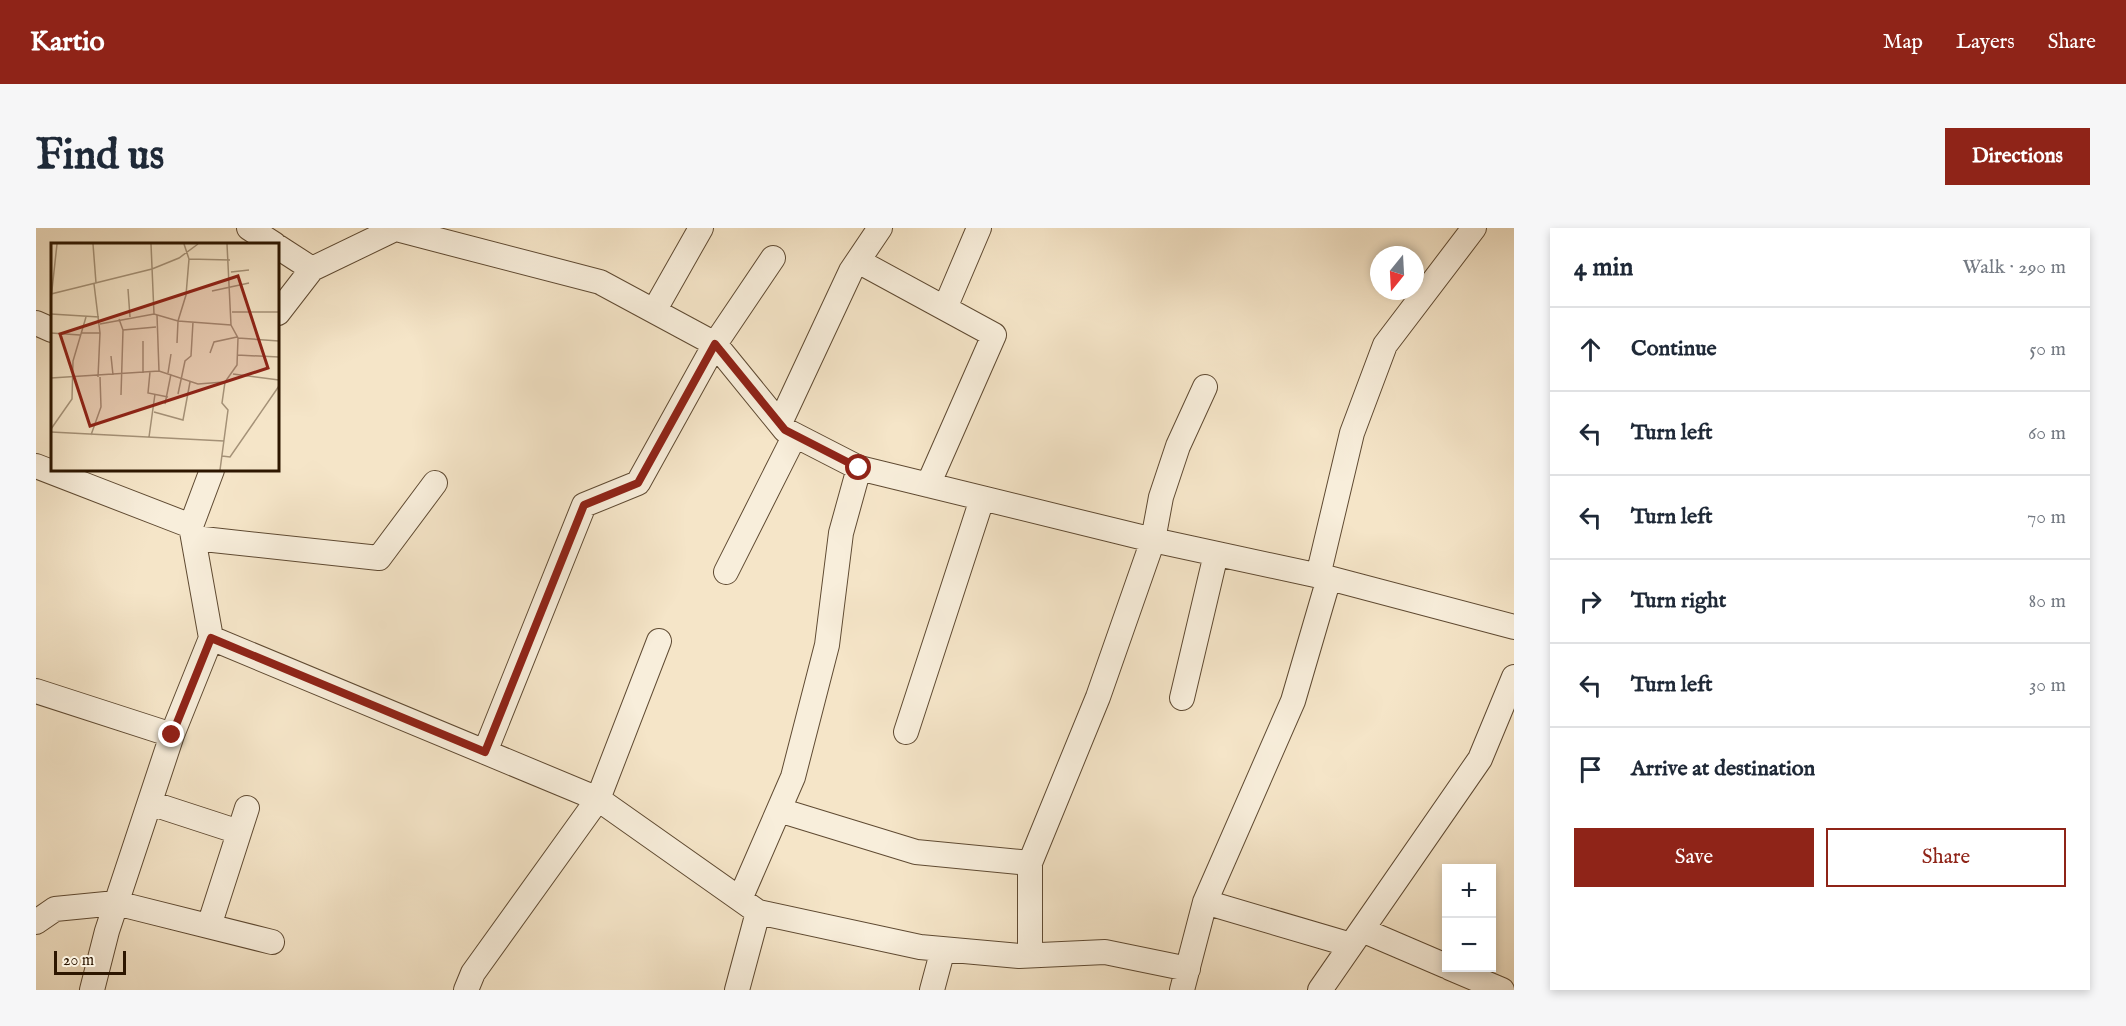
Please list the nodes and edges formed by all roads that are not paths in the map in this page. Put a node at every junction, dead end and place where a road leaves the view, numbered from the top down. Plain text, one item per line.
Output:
1 (249, 228) edge
2 (701, 228) edge
3 (880, 228) edge
4 (979, 228) edge
5 (1474, 228) edge
6 (397, 229) edge
7 (272, 243) edge
8 (279, 248) edge
9 (773, 258) dead end
10 (858, 261) junction
11 (312, 269) junction
12 (945, 308) junction
13 (654, 311) junction
14 (279, 312) edge
15 (36, 323) edge
16 (51, 330) edge
17 (715, 344) junction
18 (1205, 387) dead end
19 (787, 429) junction
20 (36, 466) edge
21 (859, 468) junction
22 (212, 471) edge
23 (435, 483) dead end
24 (928, 485) junction
25 (982, 499) junction
26 (193, 532) junction
27 (1153, 540) junction
28 (1216, 554) junction
29 (726, 572) dead end
30 (1324, 577) junction
31 (1514, 627) edge
32 (211, 638) junction
33 (659, 641) dead end
34 (1514, 677) edge
35 (36, 691) edge
36 (1182, 698) dead end
37 (906, 732) dead end
38 (172, 735) junction
39 (485, 752) junction
40 (598, 799) junction
41 (150, 803) junction
42 (247, 808) dead end
43 (779, 810) junction
44 (239, 832) junction
45 (1030, 863) junction
46 (1205, 902) junction
47 (116, 903) junction
48 (749, 906) junction
49 (36, 922) edge
50 (209, 926) junction
51 (1356, 937) junction
52 (272, 942) dead end
53 (943, 949) junction
54 (1030, 955) junction
55 (1442, 965) edge
56 (1460, 972) edge
57 (1185, 980) edge
58 (92, 990) edge
59 (466, 990) edge
60 (737, 990) edge
61 (932, 990) edge
62 (1320, 990) edge
63 (1502, 990) edge

1 - 7 street
2 - 13 street
3 - 10 street
4 - 12 street
5 - 30 street
6 - 11 street
6 - 13 street
8 - 11 street
9 - 17 street
10 - 12 street
10 - 19 street
11 - 14 street
12 - 24 street
13 - 17 street
15 - 16 street
17 - 19 street
17 - 39 street
18 - 27 street
19 - 21 street
19 - 29 street
20 - 26 street
21 - 24 street
21 - 43 street
22 - 26 street
23 - 26 street
24 - 25 street
25 - 27 street
25 - 37 street
26 - 32 street
27 - 28 street
27 - 45 street
28 - 30 street
28 - 36 street
30 - 31 street
30 - 46 street
32 - 38 street
32 - 39 street
33 - 40 street
34 - 51 street
35 - 38 street
38 - 41 street
39 - 40 street
40 - 48 street
40 - 59 street
41 - 44 street
41 - 47 street
42 - 44 street
43 - 45 street
43 - 48 street
44 - 50 street
45 - 54 street
46 - 51 street
46 - 57 street
47 - 49 street
47 - 50 street
47 - 58 street
48 - 53 street
48 - 60 street
50 - 52 street
51 - 55 street
51 - 62 street
53 - 54 street
53 - 61 street
54 - 57 street
56 - 63 street

